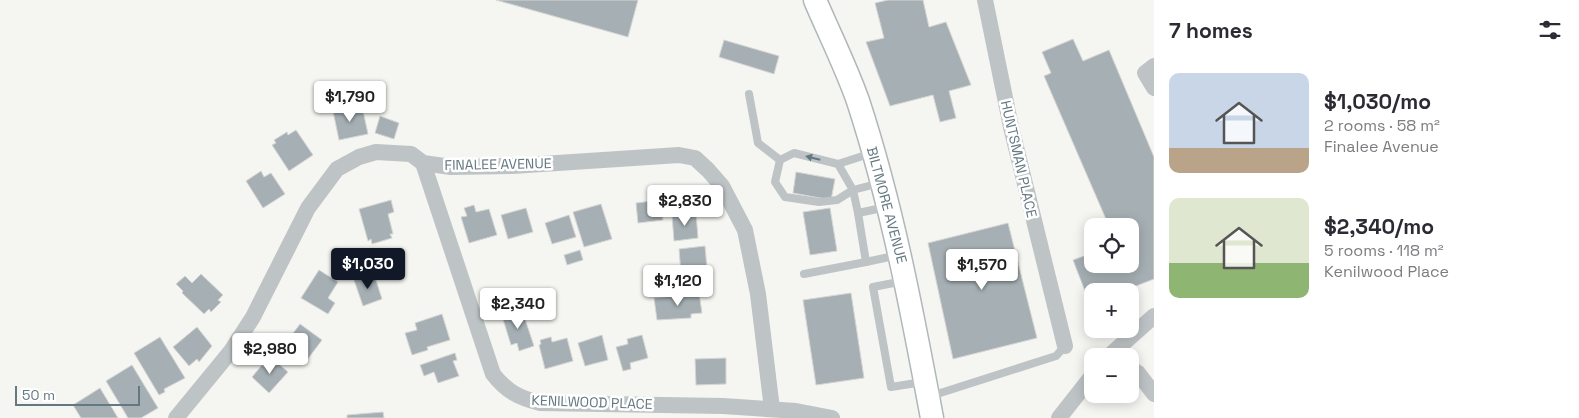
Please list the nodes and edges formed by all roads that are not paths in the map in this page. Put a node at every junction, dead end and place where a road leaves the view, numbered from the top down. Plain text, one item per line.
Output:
1 (815, 0) edge
2 (985, 0) edge
3 (1154, 66) edge
4 (1154, 88) edge
5 (749, 94) dead end
6 (874, 153) junction
7 (780, 160) junction
8 (423, 163) junction
9 (838, 164) junction
10 (882, 182) junction
11 (853, 190) junction
12 (889, 207) junction
13 (858, 213) junction
14 (900, 254) junction
15 (866, 262) junction
16 (804, 274) dead end
17 (906, 280) junction
18 (1154, 316) edge
19 (1065, 346) joint
20 (1118, 348) edge
21 (1139, 374) edge
22 (1084, 386) edge
23 (1154, 394) edge
24 (929, 399) edge
25 (772, 409) junction
26 (795, 415) edge
27 (176, 418) edge
28 (832, 418) edge
29 (1059, 418) edge

1 - 6 main road, BILTMORE AVENUE
2 - 19 street, HUNTSMAN PLACE
3 - 4 street
5 - 7 lane
6 - 9 lane
6 - 10 main road, BILTMORE AVENUE
9 -> 7 lane
7 - 11 lane
8 - 25 street, KENILWOOD PLACE
8 - 25 street, FINALEE AVENUE
8 - 27 street, FINALEE AVENUE
9 - 11 lane
10 - 11 lane
10 - 12 main road, BILTMORE AVENUE
11 - 13 lane
12 - 13 lane
12 - 14 main road, BILTMORE AVENUE
13 - 15 lane
14 - 15 lane
14 - 17 main road, BILTMORE AVENUE
15 - 16 lane
17 - 24 main road, BILTMORE AVENUE
17 - 24 lane
18 - 20 street
19 - 24 lane
21 - 23 street
22 - 29 street
25 - 26 street, KENILWOOD PLACE
26 - 28 street, KENILWOOD PLACE

